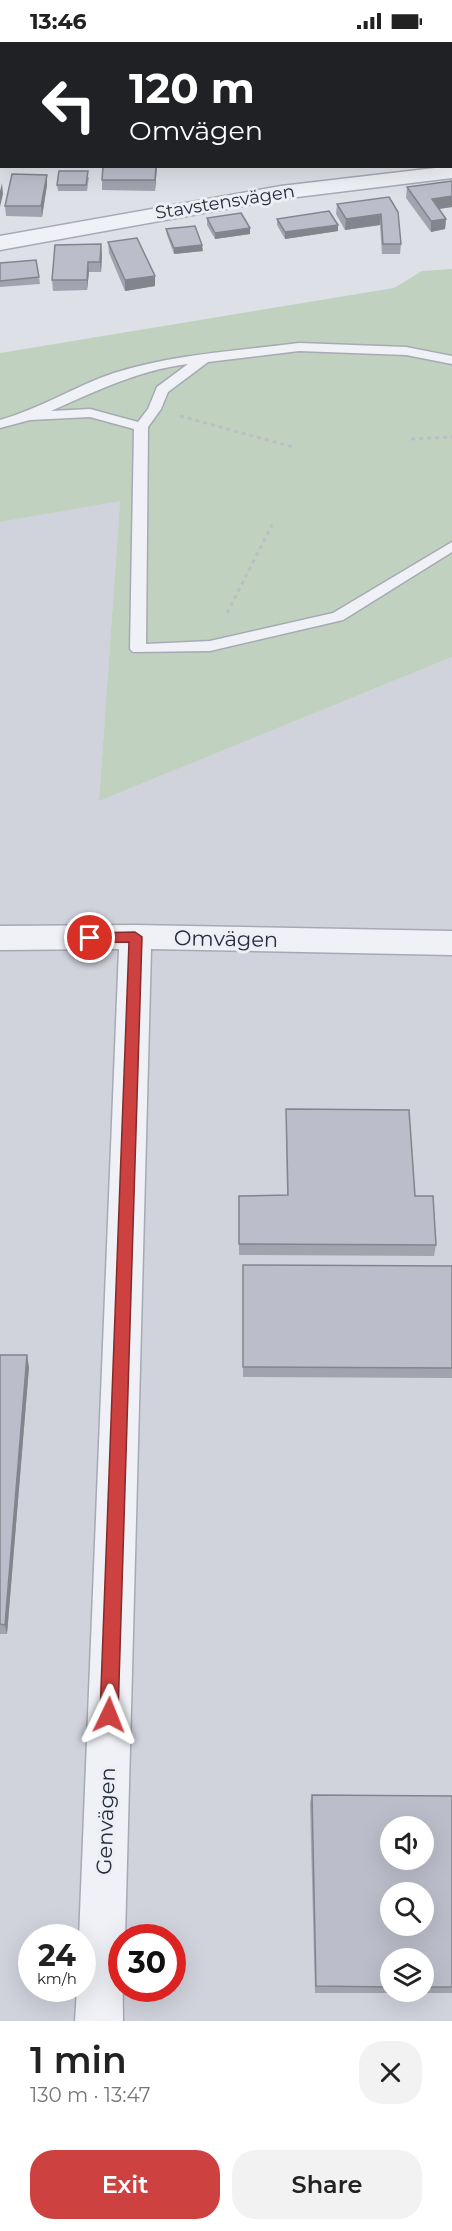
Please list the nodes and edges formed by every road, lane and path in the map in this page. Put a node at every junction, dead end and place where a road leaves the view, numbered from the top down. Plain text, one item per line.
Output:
1 (452, 172) edge
2 (0, 243) edge
3 (204, 358) junction
4 (452, 360) edge
5 (154, 409) junction
6 (29, 416) junction
7 (0, 424) edge
8 (141, 427) junction
9 (452, 437) edge
10 (411, 439) dead end
11 (293, 447) dead end
12 (272, 525) dead end
13 (452, 546) edge
14 (210, 646) junction
15 (135, 937) junction
16 (0, 938) edge
17 (452, 943) edge
18 (99, 2021) edge

1 - 2 street, Stavstensvägen
3 - 4 lane
3 - 5 lane
3 - 6 lane
5 - 8 lane
5 - 11 path
6 - 7 lane
6 - 8 lane
8 - 14 lane
9 - 10 path
12 - 14 path
13 - 14 lane
15 - 16 street, Omvägen
15 - 17 street, Omvägen
15 - 18 street, Genvägen

